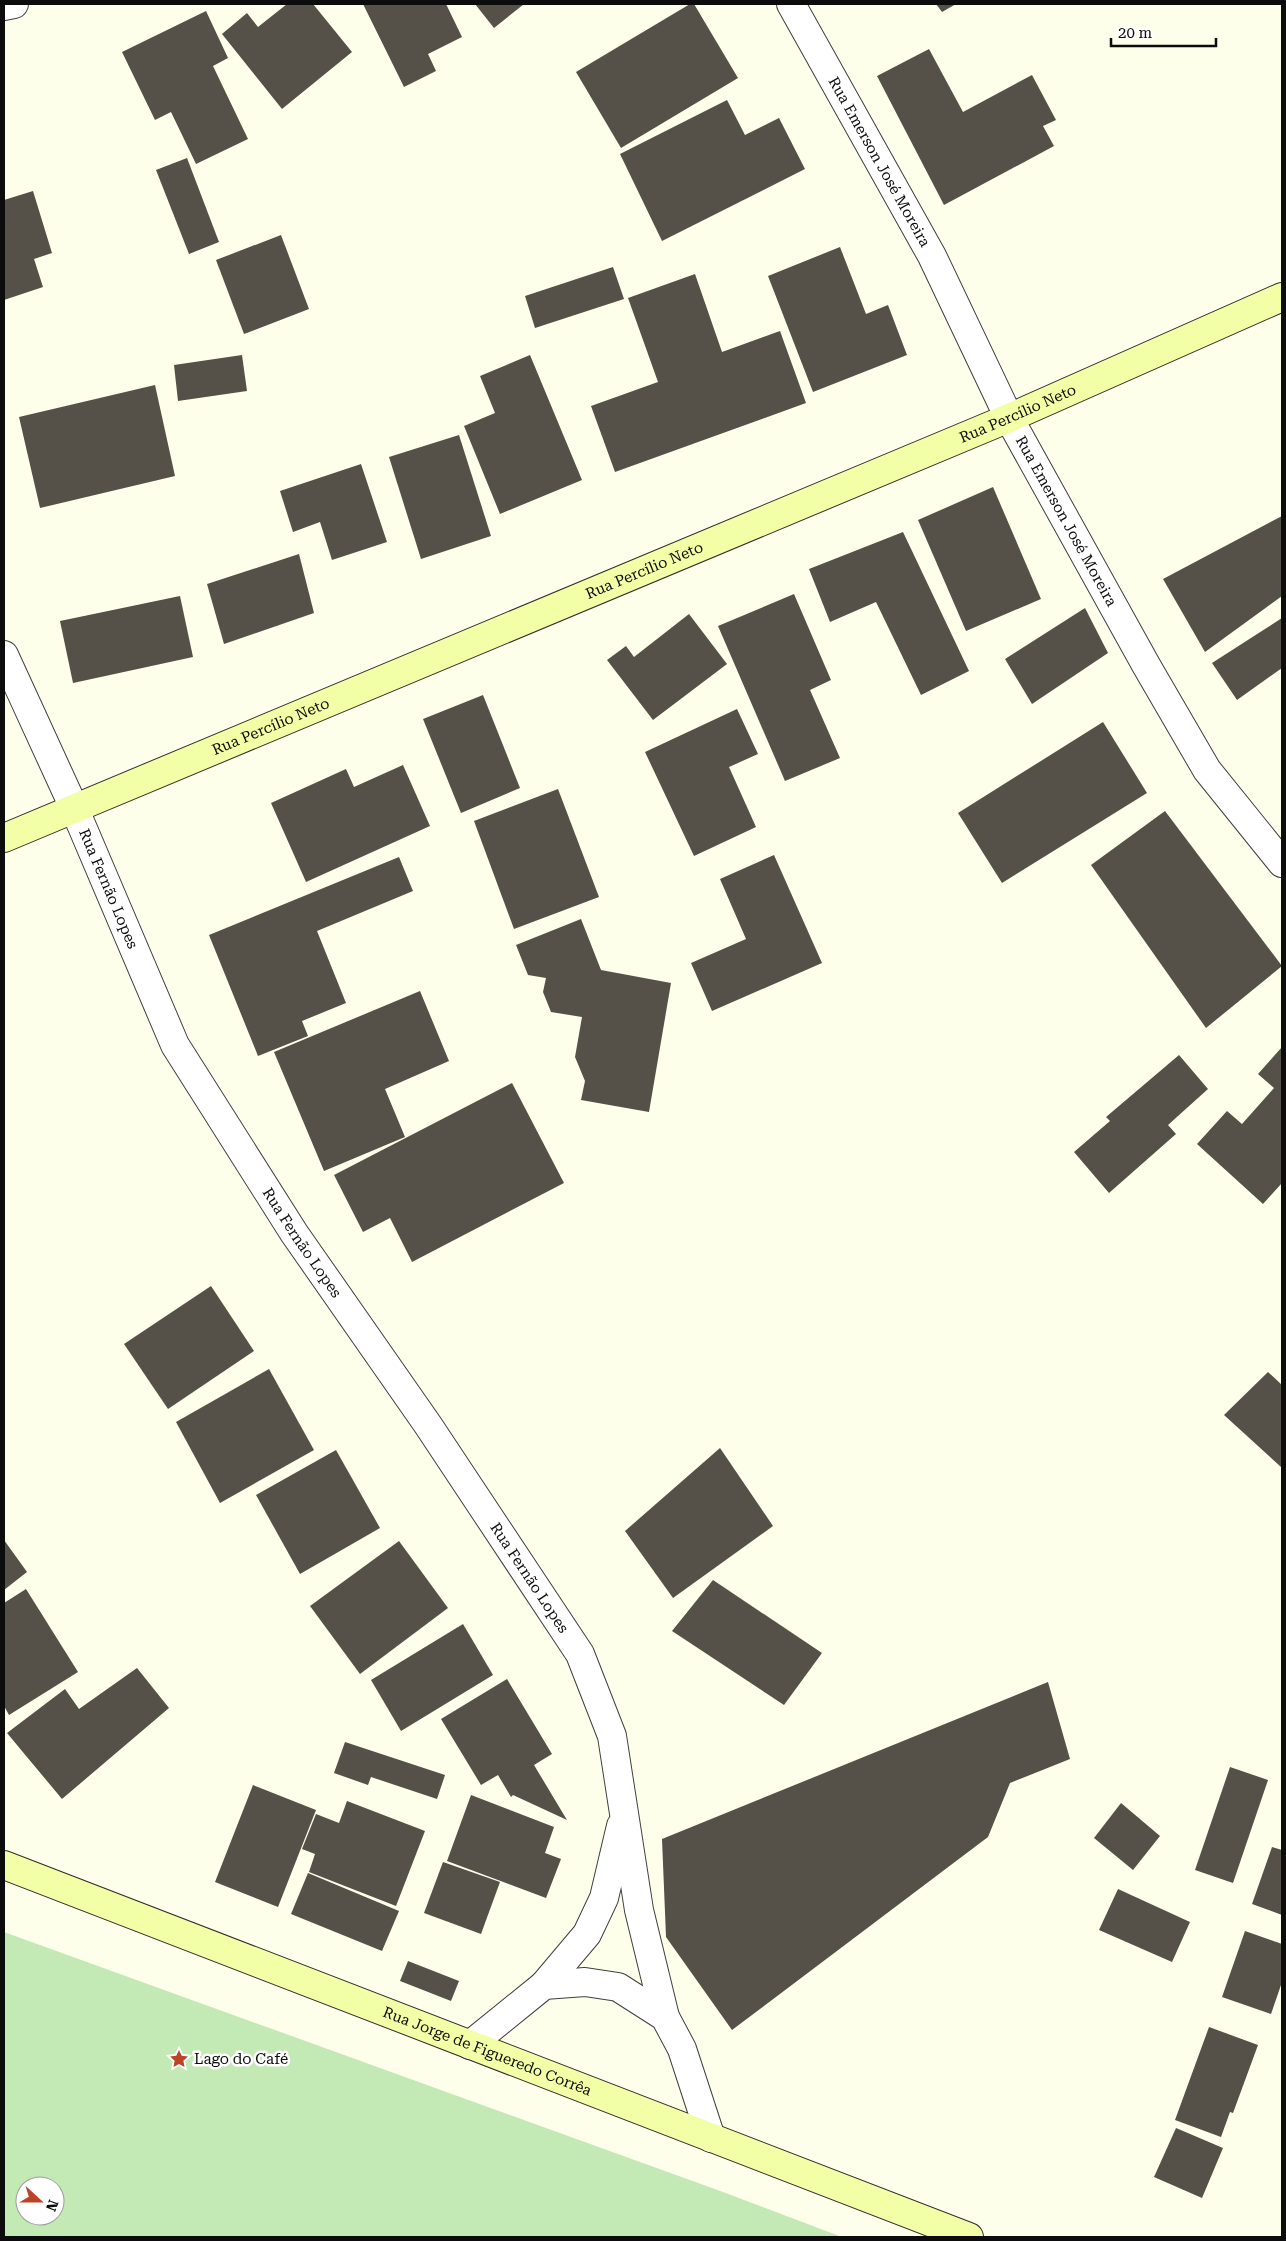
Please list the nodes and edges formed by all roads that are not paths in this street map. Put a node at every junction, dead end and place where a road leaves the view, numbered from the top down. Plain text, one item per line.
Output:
1 (14, 4) edge
2 (791, 4) edge
3 (4, 6) edge
4 (1282, 297) edge
5 (1009, 418) junction
6 (4, 654) edge
7 (74, 810) junction
8 (4, 838) edge
9 (1282, 863) edge
10 (624, 1812) junction
11 (4, 1865) edge
12 (544, 1985) junction
13 (665, 2017) junction
14 (470, 2045) junction
15 (711, 2138) junction
16 (968, 2237) edge

1 - 3 street
2 - 5 street, Rua Emerson José Moreira
4 - 5 main road, Rua Percílio Neto
5 - 7 main road, Rua Percílio Neto
5 - 9 street, Rua Emerson José Moreira
6 - 7 street, Rua Fernão Lopes
7 - 8 main road, Rua Percílio Neto
7 - 10 street, Rua Fernão Lopes
10 - 12 street, Rua Fernão Lopes
10 - 13 street, Rua Fernão Lopes
11 - 14 main road, Rua Jorge de Figueredo Corrêa
12 - 13 street, Rua Fernão Lopes
12 - 14 street, Rua Fernão Lopes
13 - 15 street, Rua Fernão Lopes
14 - 15 main road, Rua Jorge de Figueredo Corrêa
15 - 16 main road, Rua Jorge de Figueredo Corrêa

